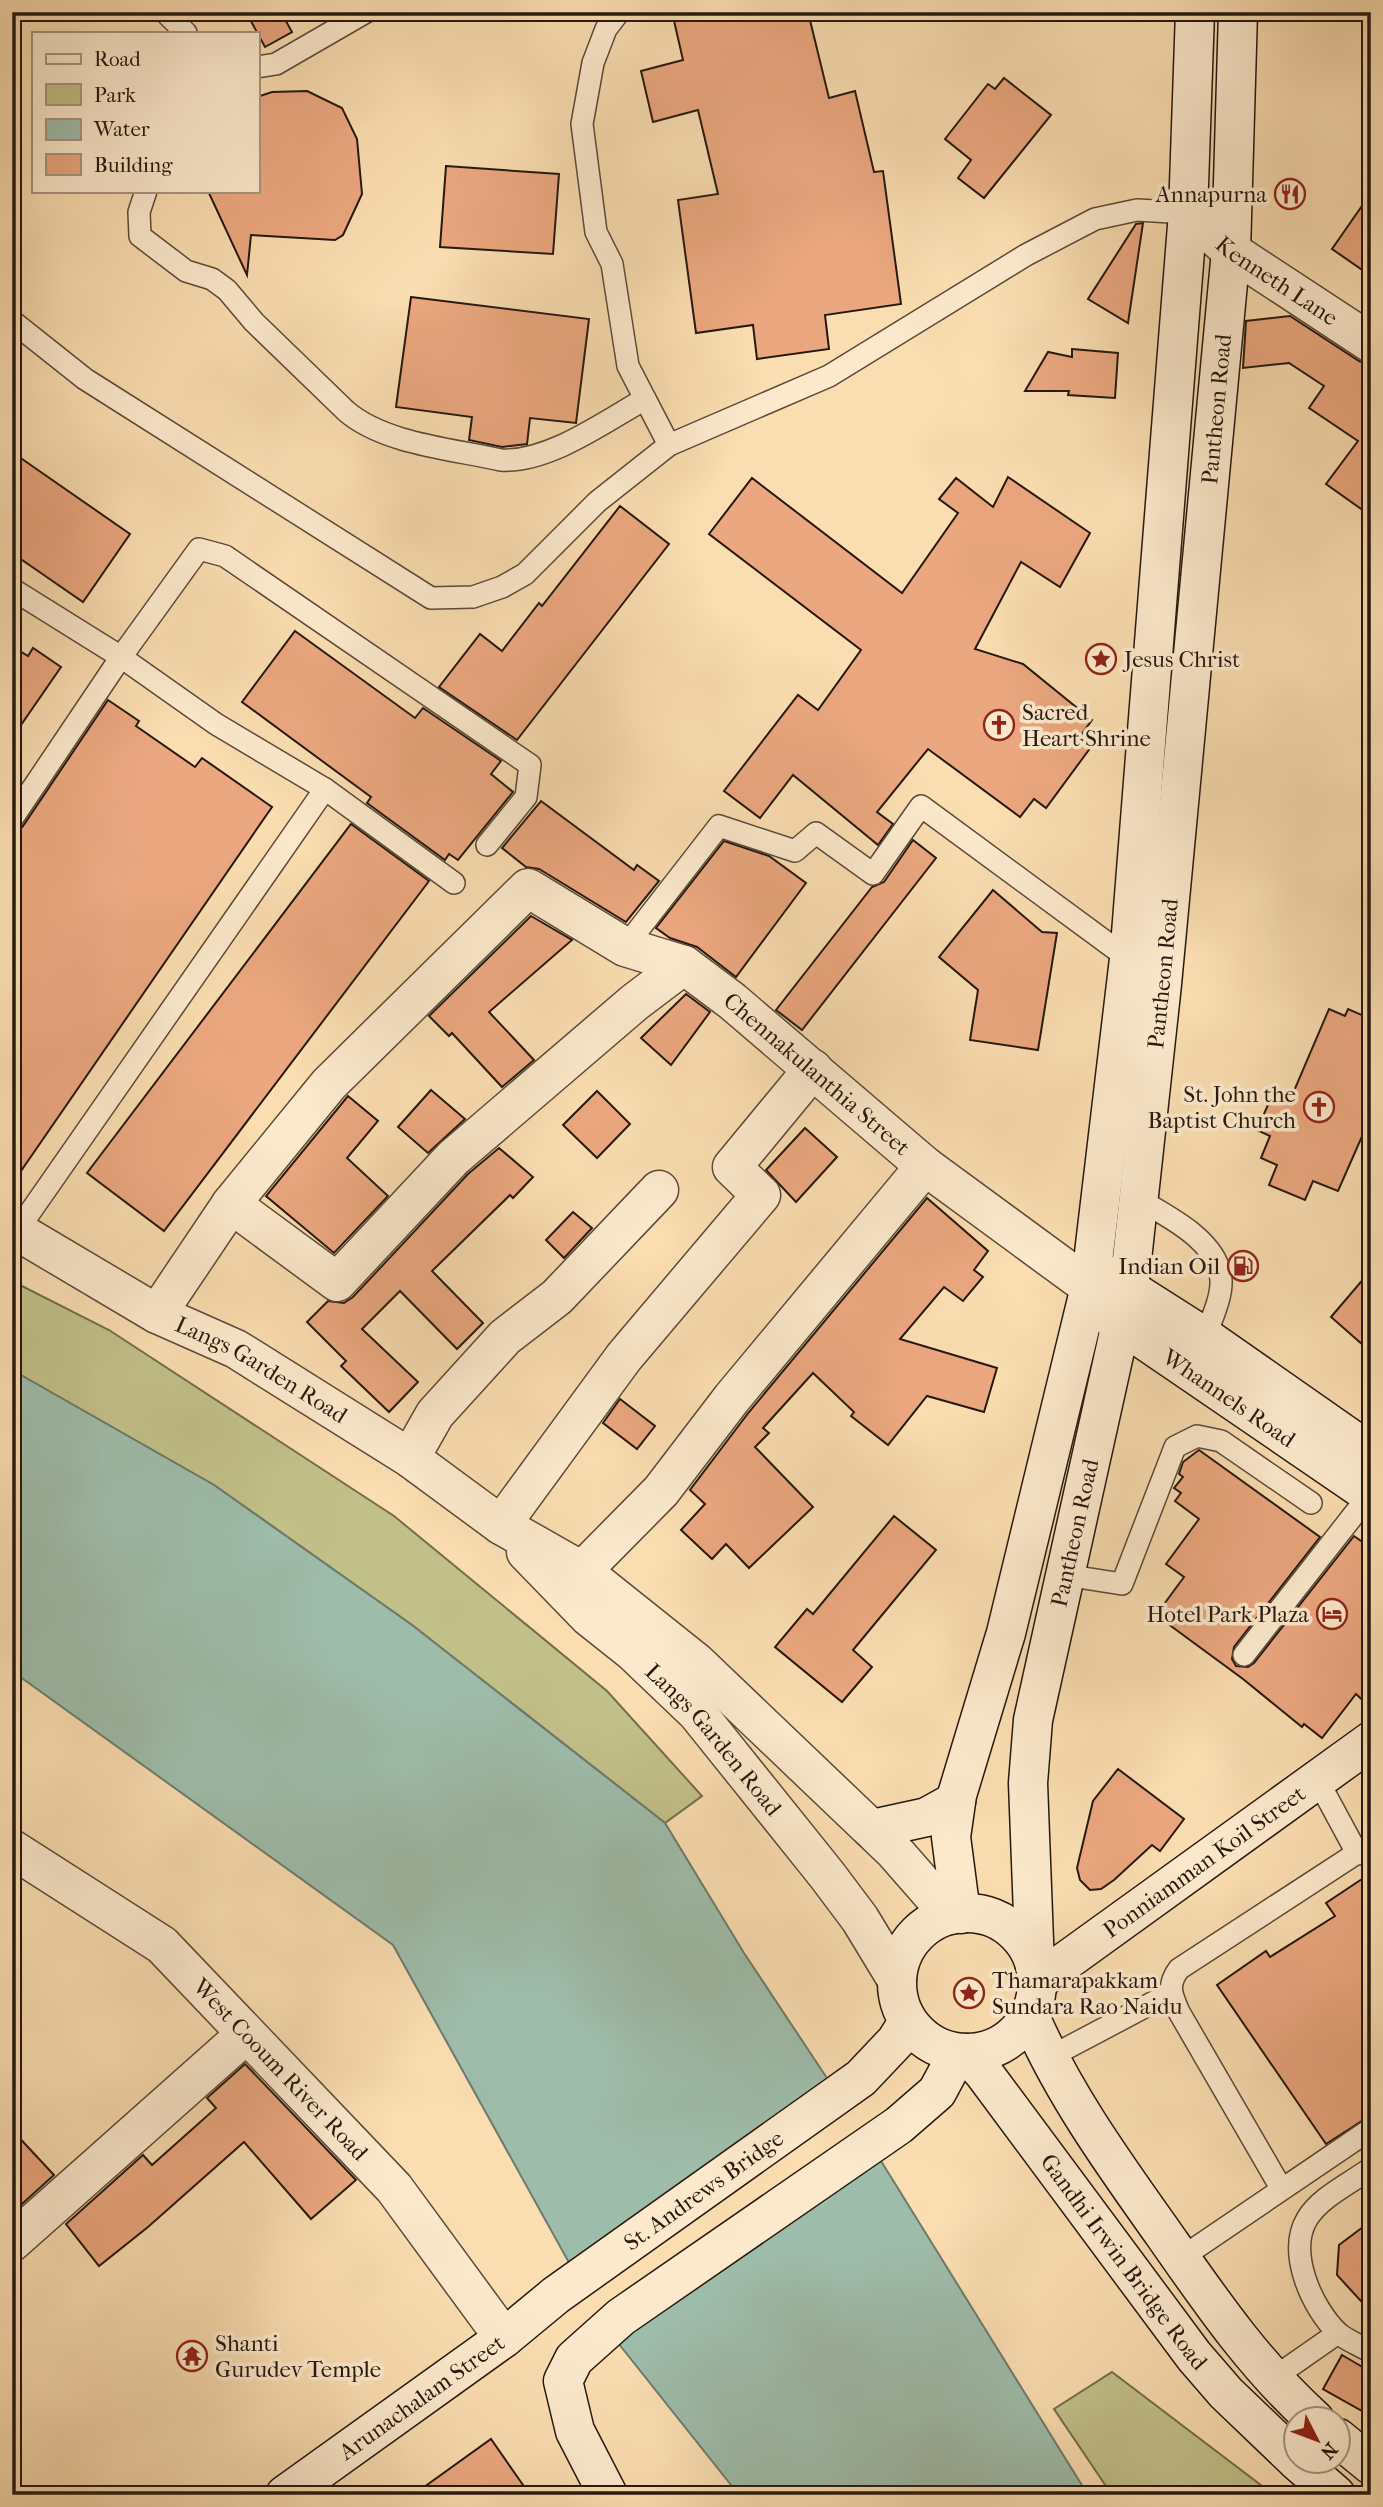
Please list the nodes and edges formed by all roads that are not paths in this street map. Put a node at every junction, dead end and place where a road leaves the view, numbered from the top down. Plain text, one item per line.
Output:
1 (165, 12) edge
2 (366, 12) edge
3 (619, 12) edge
4 (1195, 12) edge
5 (1238, 12) edge
6 (186, 32) edge
7 (259, 68) edge
8 (146, 192) edge
9 (1188, 213) junction
10 (1231, 251) junction
11 (12, 321) edge
12 (1371, 343) edge
13 (645, 399) junction
14 (669, 446) junction
15 (12, 589) edge
16 (121, 657) junction
17 (325, 789) junction
18 (12, 818) edge
19 (487, 845) dead end
20 (454, 883) dead end
21 (625, 947) junction
22 (1129, 959) junction
23 (684, 965) junction
24 (813, 1069) junction
25 (925, 1166) junction
26 (659, 1190) dead end
27 (1138, 1199) junction
28 (231, 1204) junction
29 (14, 1229) edge
30 (1091, 1285) junction
31 (1125, 1305) junction
32 (158, 1314) junction
33 (1205, 1337) junction
34 (1371, 1453) edge
35 (410, 1458) junction
36 (1370, 1494) edge
37 (1311, 1503) dead end
38 (501, 1525) junction
39 (582, 1572) junction
40 (1065, 1575) junction
41 (1010, 1618) junction
42 (1052, 1628) junction
43 (1244, 1655) dead end
44 (1371, 1741) edge
45 (1317, 1779) junction
46 (956, 1801) junction
47 (872, 1829) junction
48 (13, 1852) edge
49 (1364, 1854) edge
50 (955, 1914) junction
51 (897, 1980) junction
52 (1033, 1988) junction
53 (1171, 1993) junction
54 (908, 2022) junction
55 (246, 2035) junction
56 (962, 2053) junction
57 (1050, 2057) junction
58 (937, 2092) junction
59 (1000, 2095) junction
60 (1371, 2129) edge
61 (1371, 2168) edge
62 (1281, 2188) junction
63 (12, 2242) edge
64 (1181, 2258) junction
65 (556, 2295) joint
66 (1338, 2333) junction
67 (503, 2338) junction
68 (1371, 2352) edge
69 (1272, 2379) junction
70 (1300, 2406) edge
71 (1282, 2447) edge
72 (1352, 2449) edge
73 (1371, 2465) edge
74 (1314, 2476) edge
75 (285, 2495) edge
76 (608, 2495) edge
77 (1336, 2495) edge

1 - 6 lane
2 - 7 lane
3 - 13 lane
4 - 9 main road, Pantheon Road
5 - 10 main road, Pantheon Road
8 - 13 lane
9 - 10 main road, Kenneth Lane
9 - 14 lane
9 - 22 main road, Pantheon Road
10 - 12 main road, Kenneth Lane
10 - 27 main road, Pantheon Road
11 - 14 lane
13 - 14 lane
15 - 16 lane
16 - 17 lane
16 - 18 lane
16 - 19 lane
17 - 20 lane
17 - 29 lane
21 - 22 lane
21 - 23 main road, Chennakulanthia Street
21 - 28 main road, Chennakulanthia Street
22 - 30 main road, Pantheon Road
23 - 24 main road, Chennakulanthia Street
23 - 28 main road
24 - 25 main road, Chennakulanthia Street
24 - 38 main road
25 - 30 main road, Chennakulanthia Street
25 - 39 main road
26 - 35 main road
27 - 31 main road, Pantheon Road
27 - 33 lane
28 - 32 main road
29 - 32 main road, Langs Garden Road
30 - 31 main road, Whannels Road
30 - 41 main road, Pantheon Road
31 - 33 main road, Whannels Road
31 - 36 main road, Whannels Road
31 - 40 main road, Pantheon Road
32 - 35 main road, Langs Garden Road
33 - 34 main road, Whannels Road
35 - 38 main road, Langs Garden Road
36 - 43 lane
37 - 40 lane
38 - 39 main road, Langs Garden Road
38 - 51 main road, Langs Garden Road
39 - 47 main road, Langs Garden Road
40 - 42 main road, Pantheon Road
41 - 42 main road
41 - 46 main road, Pantheon Road
42 - 52 main road, Pantheon Road
44 - 45 main road, Ponniamman Koil Street
45 - 49 lane
45 - 52 main road, Ponniamman Koil Street
46 - 47 main road
46 - 50 main road, Pantheon Road
47 - 50 main road, Langs Garden Road
48 - 55 main road, West Cooum River Road
49 - 53 lane
50 - 51 main road
50 - 52 main road
51 - 54 main road
52 - 56 main road
52 - 57 main road, Gandhi Irwin Bridge Road
53 - 57 lane
53 - 62 lane
54 - 56 main road
54 - 65 main road, St. Andrews Bridge
55 - 63 main road
55 - 67 main road, West Cooum River Road
56 - 58 main road
56 - 59 main road, Gandhi Irwin Bridge Road
57 - 64 main road, Gandhi Irwin Bridge Road
58 - 59 main road
58 - 76 main road
59 - 71 main road, Gandhi Irwin Bridge Road
60 - 62 lane
61 - 66 lane
62 - 64 lane
64 - 69 main road, Gandhi Irwin Bridge Road
65 - 67 main road, Arunachalam Street
66 - 68 lane
66 - 69 lane
67 - 75 main road, Arunachalam Street
69 - 70 main road, Gandhi Irwin Bridge Road
72 - 73 main road
74 - 77 main road, Gandhi Irwin Bridge Road

